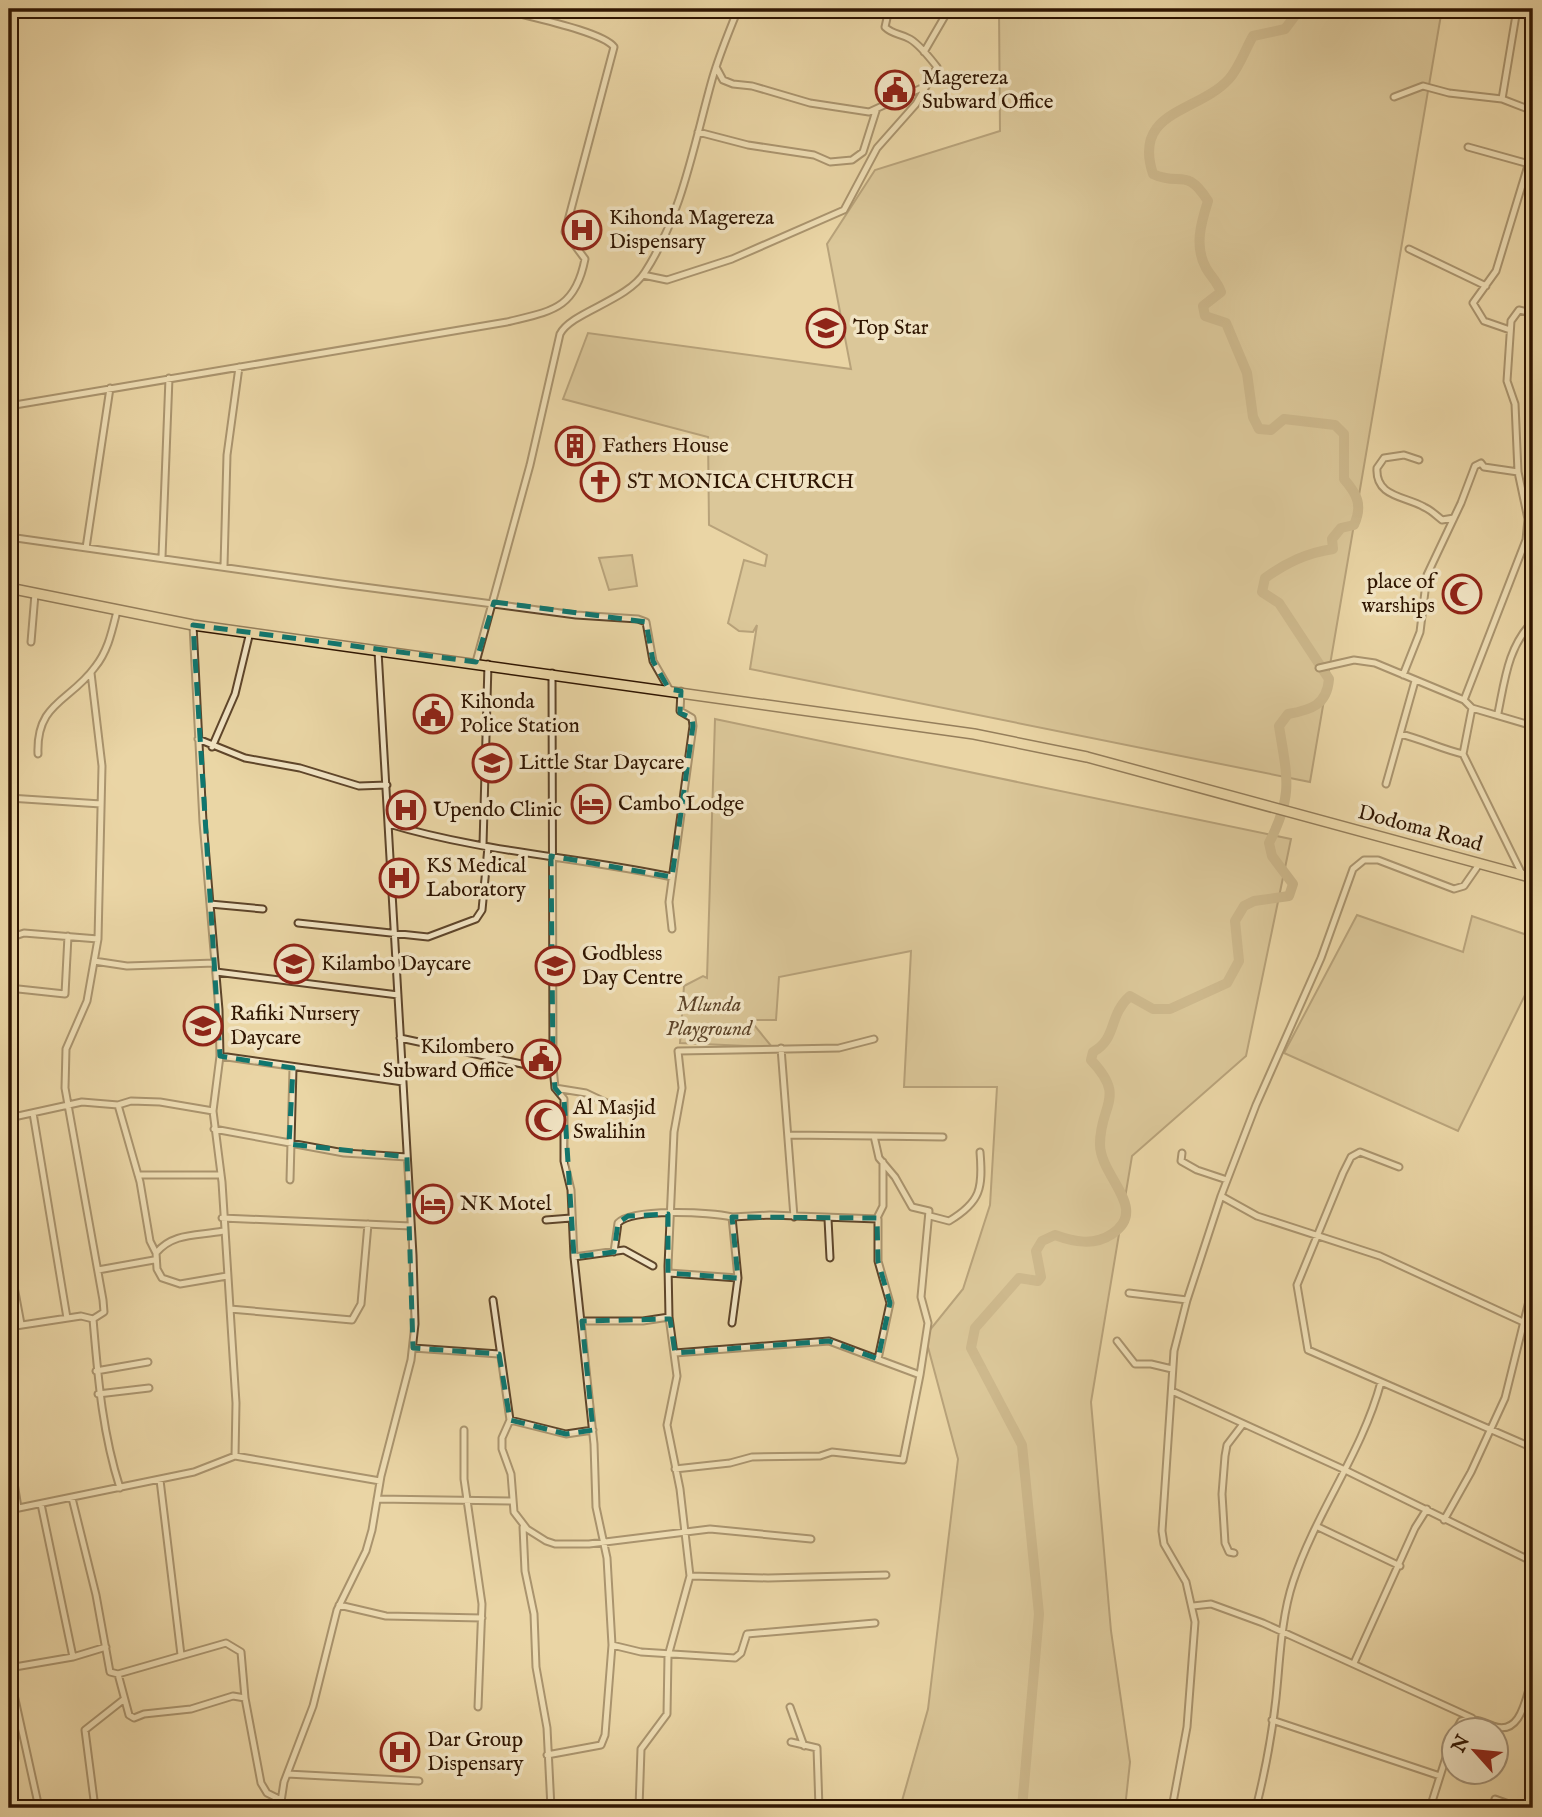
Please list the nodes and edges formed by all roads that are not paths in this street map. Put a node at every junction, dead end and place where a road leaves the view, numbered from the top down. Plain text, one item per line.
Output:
1 (501, 9) edge
2 (738, 9) edge
3 (889, 9) edge
4 (949, 9) edge
5 (1517, 9) edge
6 (924, 52) junction
7 (716, 67) junction
8 (926, 86) junction
9 (1394, 97) dead end
10 (1502, 99) junction
11 (876, 111) junction
12 (1533, 111) edge
13 (698, 132) junction
14 (1468, 147) dead end
15 (1533, 149) edge
16 (1531, 164) edge
17 (1409, 249) dead end
18 (643, 275) junction
19 (1486, 286) junction
20 (1533, 313) edge
21 (1510, 330) junction
22 (239, 367) junction
23 (169, 378) junction
24 (110, 388) junction
25 (9, 406) edge
26 (1419, 460) dead end
27 (1518, 472) junction
28 (1454, 519) junction
29 (9, 537) edge
30 (86, 548) junction
31 (162, 557) junction
32 (224, 566) junction
33 (9, 588) edge
34 (35, 594) junction
35 (494, 602) junction
36 (117, 611) junction
37 (1533, 621) edge
38 (193, 625) junction
39 (250, 632) junction
40 (31, 642) dead end
41 (378, 648) junction
42 (476, 662) junction
43 (488, 664) junction
44 (1319, 668) dead end
45 (91, 673) junction
46 (552, 673) junction
47 (1403, 675) junction
48 (1415, 681) junction
49 (668, 689) junction
50 (681, 691) junction
51 (1464, 700) junction
52 (1472, 708) junction
53 (1498, 713) junction
54 (1533, 726) edge
55 (1400, 734) junction
56 (198, 740) junction
57 (212, 747) junction
58 (38, 754) dead end
59 (1463, 754) junction
60 (1386, 784) dead end
61 (387, 785) junction
62 (9, 798) edge
63 (101, 804) junction
64 (389, 824) junction
65 (485, 846) junction
66 (552, 857) junction
67 (1479, 863) junction
68 (1522, 874) junction
69 (672, 877) junction
70 (1533, 878) edge
71 (209, 904) junction
72 (263, 909) dead end
73 (298, 923) dead end
74 (672, 929) dead end
75 (395, 933) junction
76 (68, 936) junction
77 (9, 938) edge
78 (98, 939) junction
79 (94, 961) junction
80 (215, 963) junction
81 (216, 972) junction
82 (9, 988) edge
83 (398, 995) junction
84 (400, 1038) junction
85 (874, 1039) dead end
86 (781, 1048) junction
87 (220, 1056) junction
88 (553, 1067) junction
89 (293, 1068) junction
90 (403, 1082) junction
91 (555, 1088) junction
92 (70, 1104) junction
93 (118, 1105) junction
94 (213, 1111) junction
95 (624, 1111) dead end
96 (33, 1113) junction
97 (9, 1118) edge
98 (214, 1129) junction
99 (788, 1135) junction
100 (874, 1136) junction
101 (943, 1137) dead end
102 (289, 1144) junction
103 (980, 1152) dead end
104 (1182, 1153) dead end
105 (407, 1157) junction
106 (883, 1162) junction
107 (1399, 1167) dead end
108 (138, 1175) junction
109 (222, 1175) junction
110 (290, 1180) dead end
111 (1227, 1180) junction
112 (1221, 1196) junction
113 (668, 1214) junction
114 (930, 1216) junction
115 (222, 1217) junction
116 (732, 1217) junction
117 (794, 1217) junction
118 (571, 1218) junction
119 (877, 1218) junction
120 (828, 1219) junction
121 (546, 1220) dead end
122 (368, 1224) junction
123 (411, 1226) junction
124 (223, 1231) junction
125 (1316, 1237) junction
126 (614, 1252) junction
127 (574, 1256) junction
128 (155, 1257) junction
129 (830, 1258) dead end
130 (9, 1260) edge
131 (653, 1265) dead end
132 (98, 1270) junction
133 (669, 1273) junction
134 (227, 1276) junction
135 (738, 1278) junction
136 (1533, 1285) edge
137 (1129, 1293) dead end
138 (493, 1300) dead end
139 (1187, 1300) junction
140 (230, 1309) junction
141 (669, 1317) junction
142 (67, 1318) junction
143 (93, 1319) junction
144 (582, 1321) junction
145 (1523, 1322) junction
146 (732, 1323) dead end
147 (21, 1324) junction
148 (9, 1327) edge
149 (1117, 1341) dead end
150 (413, 1348) junction
151 (675, 1353) junction
152 (499, 1354) junction
153 (878, 1359) junction
154 (148, 1362) dead end
155 (1172, 1369) junction
156 (96, 1371) junction
157 (920, 1375) junction
158 (1381, 1382) junction
159 (149, 1388) dead end
160 (1172, 1391) junction
161 (98, 1394) junction
162 (510, 1420) junction
163 (1242, 1424) junction
164 (464, 1430) dead end
165 (593, 1430) junction
166 (1491, 1431) junction
167 (1533, 1448) edge
168 (9, 1451) edge
169 (235, 1456) junction
170 (675, 1469) junction
171 (1345, 1470) junction
172 (160, 1479) junction
173 (380, 1481) junction
174 (120, 1488) junction
175 (72, 1498) junction
176 (377, 1499) junction
177 (513, 1501) junction
178 (468, 1503) junction
179 (41, 1504) junction
180 (18, 1508) junction
181 (1427, 1509) junction
182 (9, 1510) edge
183 (1444, 1520) junction
184 (523, 1524) junction
185 (1318, 1527) junction
186 (684, 1534) junction
187 (811, 1539) dead end
188 (602, 1544) junction
189 (1234, 1553) dead end
190 (1533, 1562) edge
191 (1400, 1566) junction
192 (886, 1575) dead end
193 (690, 1576) junction
194 (339, 1605) junction
195 (1193, 1606) junction
196 (482, 1618) junction
197 (875, 1623) dead end
198 (1283, 1632) junction
199 (1296, 1636) junction
200 (612, 1645) junction
201 (106, 1647) junction
202 (1281, 1650) junction
203 (669, 1653) junction
204 (181, 1655) junction
205 (73, 1657) junction
206 (1354, 1663) junction
207 (9, 1670) edge
208 (118, 1674) junction
209 (1533, 1675) edge
210 (245, 1698) junction
211 (123, 1700) junction
212 (478, 1707) dead end
213 (790, 1707) dead end
214 (1468, 1716) edge
215 (1272, 1720) junction
216 (1510, 1727) edge
217 (791, 1742) dead end
218 (804, 1746) junction
219 (547, 1755) junction
220 (287, 1774) junction
221 (1440, 1776) joint
222 (419, 1781) dead end
223 (279, 1799) junction
224 (1495, 1799) dead end
225 (39, 1808) edge
226 (95, 1808) edge
227 (280, 1808) edge
228 (551, 1808) edge
229 (639, 1808) edge
230 (819, 1808) edge
231 (1172, 1808) edge
232 (1256, 1808) edge
233 (1430, 1808) edge
234 (1520, 1808) edge

1 - 22 street
2 - 7 street
3 - 6 street
4 - 6 street
5 - 10 street
6 - 8 street
7 - 11 street
7 - 13 street
8 - 11 street
8 - 18 street
9 - 10 street
10 - 12 street
11 - 13 street
13 - 18 street
14 - 16 street
15 - 16 street
16 - 19 street
17 - 19 street
18 - 35 street
19 - 21 street
20 - 21 street
21 - 27 street
22 - 23 street
22 - 32 street
23 - 24 street
23 - 31 street
24 - 25 street
24 - 30 street
26 - 28 street
27 - 28 street
27 - 51 street
28 - 47 street
29 - 30 street
30 - 31 street
31 - 32 street
32 - 35 street
33 - 34 highway, Dodoma Road
34 - 36 highway, Dodoma Road
34 - 40 street
35 - 42 street
35 - 49 street
36 - 38 highway, Dodoma Road
36 - 45 street
37 - 53 street
38 - 39 highway, Dodoma Road
38 - 56 street
39 - 41 highway, Dodoma Road
39 - 57 street
41 - 42 highway, Dodoma Road
41 - 61 street
42 - 43 highway, Dodoma Road
43 - 46 highway, Dodoma Road
43 - 65 street
44 - 47 street
45 - 58 street
45 - 63 street
46 - 49 highway, Dodoma Road
46 - 66 street
47 - 48 street
48 - 51 street
48 - 55 street
49 - 50 highway, Dodoma Road
50 - 67 highway, Dodoma Road
50 - 69 street
51 - 52 street
52 - 53 street
52 - 59 street
53 - 54 street
55 - 59 street
55 - 60 street
56 - 57 street
56 - 71 street
57 - 61 street
59 - 68 street
61 - 64 street
62 - 63 street
63 - 78 street
64 - 65 street
64 - 75 street
65 - 66 street
65 - 75 street
66 - 69 street
66 - 88 street
67 - 68 highway, Dodoma Road
67 - 111 street
68 - 70 highway, Dodoma Road
69 - 74 street
71 - 72 street
71 - 80 street
73 - 75 street
75 - 83 street
76 - 77 street
76 - 78 street
76 - 82 street
78 - 79 street
79 - 80 street
79 - 92 street
80 - 81 street
81 - 83 street
81 - 87 street
83 - 84 street
84 - 88 street
84 - 90 street
85 - 86 street
86 - 99 street
86 - 113 street
87 - 89 street
87 - 94 street
88 - 91 street
89 - 90 street
89 - 102 street
90 - 105 street
91 - 95 street
91 - 118 street
92 - 93 street
92 - 96 street
92 - 132 street
93 - 94 street
93 - 108 street
94 - 98 street
96 - 97 street
96 - 142 street
98 - 102 street
98 - 109 street
99 - 100 street
99 - 117 street
100 - 101 street
100 - 106 street
102 - 105 street
102 - 110 street
103 - 114 street
104 - 111 street
105 - 123 street
106 - 114 street
106 - 119 street
107 - 125 street
108 - 109 street
108 - 128 street
109 - 115 street
111 - 112 street
112 - 125 street
112 - 139 street
113 - 116 street
113 - 126 street
113 - 133 street
114 - 157 street
115 - 122 street
115 - 124 street
116 - 117 street
116 - 135 street
117 - 120 street
118 - 121 street
118 - 127 street
119 - 120 street
119 - 153 street
120 - 129 street
122 - 123 street
122 - 140 street
123 - 150 street
124 - 128 street
124 - 134 street
125 - 145 street
125 - 158 street
126 - 127 street
126 - 131 street
127 - 144 street
128 - 132 street
128 - 134 street
130 - 147 street
132 - 143 street
133 - 135 street
133 - 141 street
134 - 140 street
135 - 146 street
136 - 145 street
137 - 139 street
138 - 152 street
139 - 155 street
140 - 169 street
141 - 144 street
141 - 151 street
142 - 143 street
142 - 147 street
143 - 156 street
144 - 165 street
145 - 166 street
147 - 148 street
149 - 155 street
150 - 152 street
150 - 173 street
151 - 153 street
151 - 170 street
152 - 162 street
153 - 157 street
154 - 156 street
155 - 160 street
156 - 161 street
157 - 170 street
158 - 166 street
158 - 171 street
159 - 161 street
160 - 163 street
160 - 195 street
161 - 174 street
162 - 165 street
162 - 177 street
163 - 171 street
163 - 189 street
164 - 178 street
165 - 188 street
166 - 167 street
166 - 183 street
168 - 180 street
169 - 172 street
169 - 173 street
170 - 186 street
171 - 181 street
171 - 185 street
172 - 174 street
172 - 204 street
173 - 176 street
174 - 175 street
175 - 179 street
175 - 201 street
176 - 178 street
176 - 194 street
177 - 178 street
177 - 184 street
178 - 196 street
179 - 180 street
179 - 205 street
180 - 182 street
181 - 183 street
181 - 191 street
183 - 190 street
184 - 188 street
184 - 219 street
185 - 191 street
185 - 198 street
186 - 187 street
186 - 188 street
186 - 193 street
188 - 200 street
191 - 206 street
192 - 193 street
193 - 203 street
194 - 196 street
194 - 220 street
195 - 198 street
195 - 231 street
196 - 212 street
197 - 203 street
198 - 199 street
198 - 202 street
199 - 202 street
199 - 206 street
200 - 203 street
200 - 219 street
201 - 205 street
201 - 208 street
202 - 215 street
203 - 229 street
204 - 208 street
204 - 210 street
205 - 207 street
206 - 214 street
207 - 225 street
208 - 211 street
209 - 216 street
210 - 211 street
210 - 223 street
211 - 226 street
213 - 218 street
215 - 221 street
215 - 232 street
217 - 218 street
218 - 230 street
219 - 228 street
220 - 222 street
220 - 223 street
221 - 233 street
223 - 227 street
224 - 234 street

